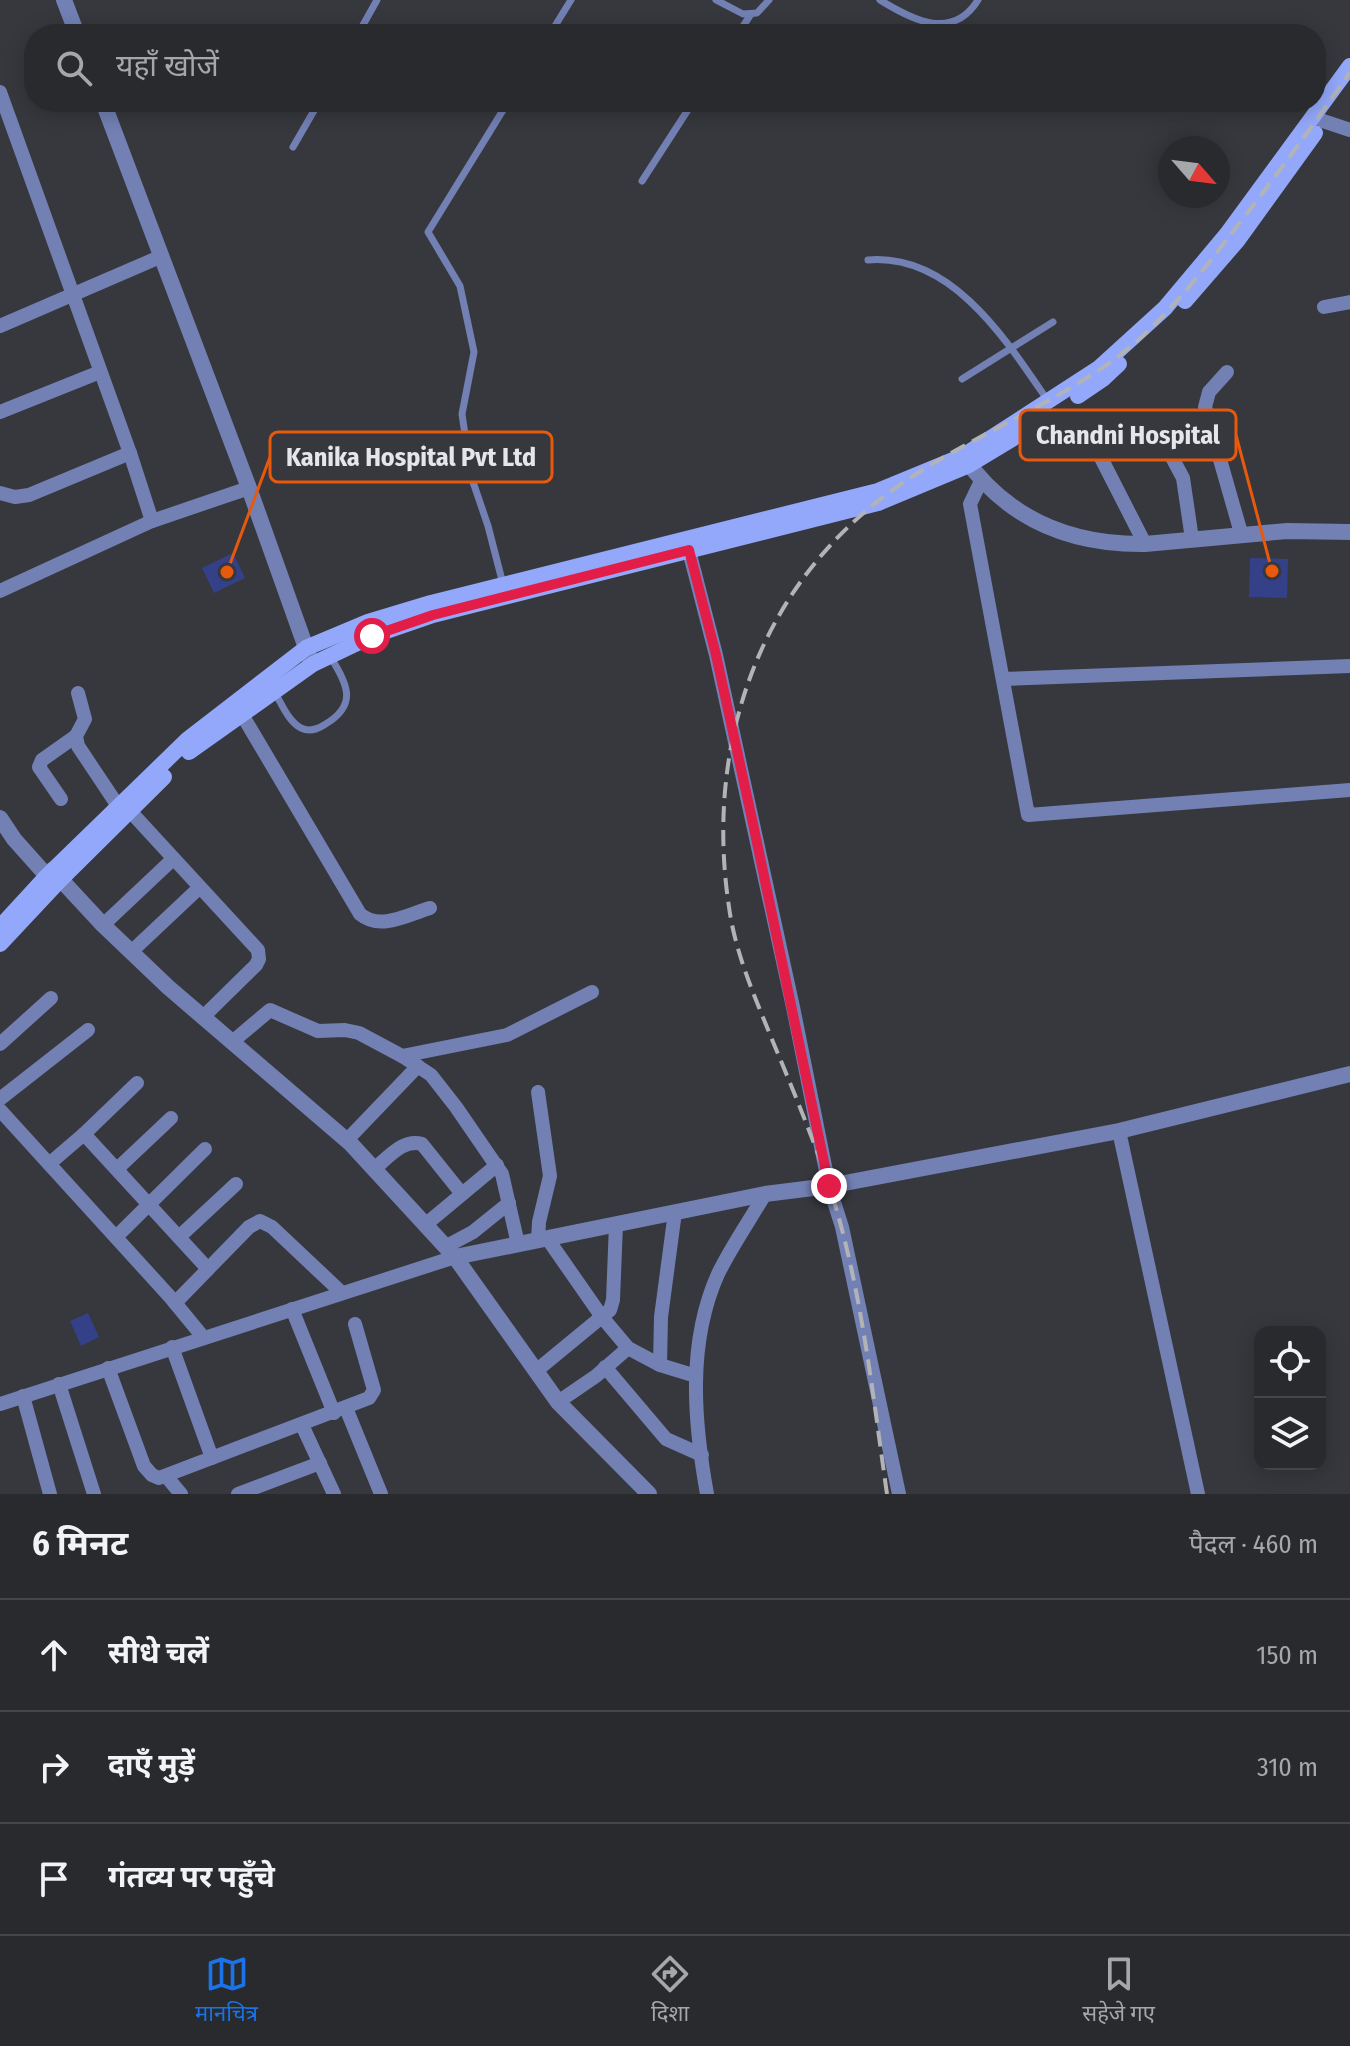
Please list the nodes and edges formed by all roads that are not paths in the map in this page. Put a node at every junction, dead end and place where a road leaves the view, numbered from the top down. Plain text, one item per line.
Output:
1 (64, 0) edge
2 (377, 0) edge
3 (571, 0) edge
4 (716, 0) edge
5 (769, 0) edge
6 (880, 0) edge
7 (978, 0) edge
8 (751, 14) junction
9 (73, 24) edge
10 (364, 24) edge
11 (556, 24) edge
12 (744, 24) edge
13 (1350, 66) edge
14 (1350, 83) edge
15 (0, 92) edge
16 (1326, 99) edge
17 (107, 112) edge
18 (313, 112) edge
19 (502, 112) edge
20 (687, 112) edge
21 (1316, 112) edge
22 (1323, 121) junction
23 (1350, 130) edge
24 (293, 147) dead end
25 (642, 181) dead end
26 (162, 256) junction
27 (868, 260) dead end
28 (73, 296) junction
29 (1350, 302) edge
30 (1324, 307) dead end
31 (1053, 322) dead end
32 (0, 326) edge
33 (1012, 348) junction
34 (100, 372) junction
35 (1227, 372) dead end
36 (962, 379) dead end
37 (1049, 402) junction
38 (0, 412) edge
39 (1152, 420) dead end
40 (1097, 450) dead end
41 (130, 453) junction
42 (966, 460) junction
43 (981, 481) junction
44 (249, 488) junction
45 (0, 493) edge
46 (152, 521) junction
47 (1350, 532) edge
48 (1241, 533) junction
49 (1192, 539) junction
50 (687, 544) junction
51 (1145, 544) junction
52 (503, 585) junction
53 (529, 585) junction
54 (0, 591) edge
55 (306, 648) junction
56 (330, 656) junction
57 (313, 664) junction
58 (1350, 666) edge
59 (1003, 679) junction
60 (274, 692) junction
61 (78, 693) dead end
62 (239, 708) junction
63 (76, 736) junction
64 (1350, 790) edge
65 (61, 799) dead end
66 (124, 809) junction
67 (0, 818) edge
68 (173, 859) junction
69 (54, 878) junction
70 (199, 888) junction
71 (430, 908) dead end
72 (103, 925) junction
73 (0, 927) edge
74 (0, 944) edge
75 (131, 952) junction
76 (592, 992) dead end
77 (51, 998) dead end
78 (203, 1017) junction
79 (88, 1030) dead end
80 (232, 1042) junction
81 (0, 1044) edge
82 (402, 1056) junction
83 (418, 1066) junction
84 (1350, 1074) edge
85 (137, 1083) dead end
86 (538, 1092) dead end
87 (0, 1099) edge
88 (0, 1110) edge
89 (171, 1118) dead end
90 (1119, 1131) junction
91 (84, 1134) junction
92 (347, 1140) junction
93 (205, 1149) dead end
94 (49, 1164) junction
95 (497, 1165) junction
96 (117, 1169) junction
97 (374, 1169) junction
98 (236, 1184) dead end
99 (829, 1186) junction
100 (462, 1194) junction
101 (765, 1194) junction
102 (509, 1203) junction
103 (149, 1204) junction
104 (675, 1212) junction
105 (616, 1224) junction
106 (425, 1225) junction
107 (116, 1237) junction
108 (179, 1237) junction
109 (542, 1239) junction
110 (518, 1244) junction
111 (450, 1252) junction
112 (208, 1269) junction
113 (342, 1293) junction
114 (175, 1303) junction
115 (292, 1309) junction
116 (602, 1317) junction
117 (355, 1324) dead end
118 (203, 1337) junction
119 (172, 1347) junction
120 (628, 1348) junction
121 (660, 1365) junction
122 (605, 1367) junction
123 (108, 1368) junction
124 (536, 1371) junction
125 (696, 1376) junction
126 (59, 1384) junction
127 (23, 1396) junction
128 (558, 1402) junction
129 (0, 1404) edge
130 (340, 1410) junction
131 (302, 1425) junction
132 (702, 1455) junction
133 (212, 1458) junction
134 (320, 1463) junction
135 (166, 1476) junction
136 (50, 1494) edge
137 (94, 1494) edge
138 (181, 1494) edge
139 (238, 1494) edge
140 (334, 1494) edge
141 (381, 1494) edge
142 (649, 1494) edge
143 (707, 1494) edge
144 (899, 1494) edge
145 (1198, 1494) edge

1 - 9 street
2 - 10 lane
3 - 11 lane
4 - 8 lane
5 - 8 lane
6 - 7 lane
8 - 12 lane
13 - 16 main road
14 - 22 main road
15 - 28 street
17 - 26 street
18 - 24 lane
19 - 52 lane
20 - 25 lane
21 - 37 main road
22 - 23 street
22 - 42 main road
26 - 28 street
26 - 44 street
27 - 33 lane
28 - 32 street
28 - 34 street
29 - 30 street
31 - 33 lane
33 - 36 lane
33 - 37 lane
34 - 38 street
34 - 41 street
35 - 48 street
37 - 42 main road
39 - 49 street
40 - 51 street
41 - 45 street
41 - 46 street
42 - 43 street
42 - 50 main road
43 - 51 street
43 - 59 street
44 - 46 street
44 - 55 street
46 - 54 street
47 - 48 street
48 - 49 street
49 - 51 street
50 - 53 main road
50 - 99 street
52 - 53 main road
52 - 55 main road
53 - 56 main road
55 - 57 street
55 - 62 main road
56 - 57 main road
56 - 60 lane
57 - 60 main road
58 - 59 street
59 - 64 street
60 - 62 main road
61 - 63 street
62 - 66 main road
62 - 71 street
63 - 65 street
63 - 66 street
66 - 68 street
66 - 69 main road
67 - 69 street
68 - 70 street
68 - 72 street
69 - 72 street
69 - 73 main road
69 - 74 main road
70 - 75 street
70 - 78 street
72 - 75 street
75 - 78 street
76 - 82 street
77 - 81 street
78 - 80 street
79 - 87 street
80 - 82 street
80 - 92 street
82 - 83 street
83 - 92 street
83 - 95 street
84 - 90 street
85 - 91 street
86 - 109 street
88 - 94 street
89 - 96 street
90 - 99 street
90 - 145 street
91 - 94 street
91 - 96 street
92 - 97 street
93 - 103 street
94 - 107 street
95 - 100 street
95 - 102 street
96 - 103 street
97 - 100 street
97 - 106 street
98 - 108 street
99 - 101 street
99 - 144 street
100 - 106 street
101 - 104 street
101 - 125 street
102 - 110 street
102 - 111 street
103 - 107 street
103 - 108 street
104 - 105 street
104 - 121 street
105 - 109 street
105 - 116 street
106 - 111 street
107 - 114 street
108 - 112 street
109 - 110 street
109 - 116 street
110 - 111 street
111 - 113 street
111 - 124 street
112 - 113 street
112 - 114 street
113 - 115 street
114 - 118 street
115 - 118 street
115 - 130 street
116 - 120 street
116 - 124 street
117 - 130 street
118 - 119 street
119 - 123 street
119 - 133 street
120 - 121 street
120 - 122 street
121 - 125 street
122 - 128 street
122 - 132 street
123 - 126 street
123 - 135 street
124 - 128 street
125 - 132 street
126 - 127 street
126 - 137 street
127 - 129 street
127 - 136 street
128 - 142 street
130 - 131 street
130 - 141 street
131 - 133 street
131 - 134 street
132 - 143 street
133 - 135 street
134 - 139 street
134 - 140 street
135 - 138 street

